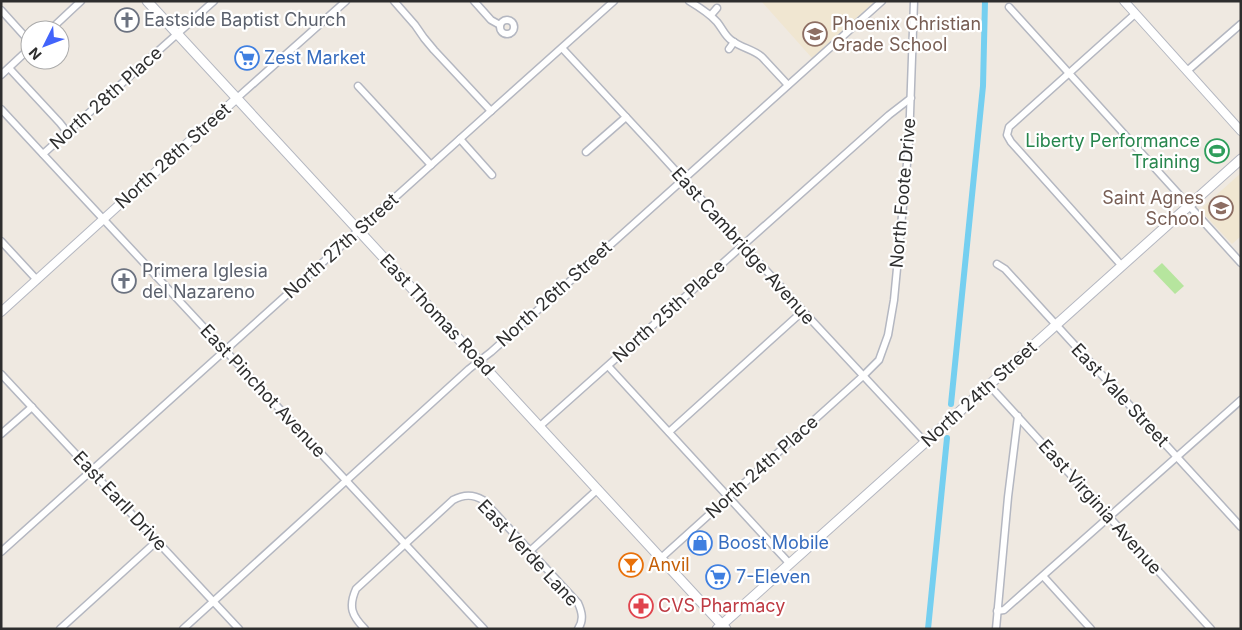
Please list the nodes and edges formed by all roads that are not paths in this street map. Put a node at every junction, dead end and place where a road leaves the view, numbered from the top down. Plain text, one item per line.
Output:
1 (81, 1) edge
2 (147, 1) edge
3 (214, 1) edge
4 (346, 1) edge
5 (394, 1) edge
6 (474, 1) edge
7 (602, 1) edge
8 (614, 1) edge
9 (689, 1) edge
10 (882, 1) edge
11 (914, 1) edge
12 (1124, 1) edge
13 (1008, 7) dead end
14 (607, 8) junction
15 (717, 8) dead end
16 (1, 10) edge
17 (1135, 14) junction
18 (711, 15) junction
19 (61, 20) edge
20 (500, 24) dead end
21 (1241, 24) edge
22 (20, 31) edge
23 (178, 34) junction
24 (734, 42) junction
25 (562, 48) junction
26 (729, 49) dead end
27 (20, 58) edge
28 (9, 68) junction
29 (1187, 72) junction
30 (1068, 73) junction
31 (1, 74) edge
32 (788, 85) junction
33 (358, 86) dead end
34 (237, 98) junction
35 (911, 98) junction
36 (1, 108) edge
37 (490, 111) junction
38 (626, 117) junction
39 (1241, 131) edge
40 (67, 132) junction
41 (460, 139) junction
42 (586, 152) dead end
43 (43, 154) junction
44 (1241, 159) edge
45 (431, 165) junction
46 (492, 175) dead end
47 (683, 179) junction
48 (1189, 206) junction
49 (104, 219) junction
50 (359, 230) junction
51 (1, 240) edge
52 (742, 245) junction
53 (1241, 263) edge
54 (997, 264) dead end
55 (1122, 266) junction
56 (37, 280) junction
57 (1, 312) edge
58 (803, 312) junction
59 (1056, 325) junction
60 (226, 351) junction
61 (479, 361) junction
62 (608, 366) junction
63 (1, 374) edge
64 (863, 376) junction
65 (989, 385) junction
66 (1241, 400) edge
67 (32, 407) junction
68 (1018, 416) junction
69 (540, 426) junction
70 (669, 432) junction
71 (1, 434) edge
72 (925, 442) junction
73 (1177, 457) junction
74 (92, 471) junction
75 (346, 479) junction
76 (598, 489) junction
77 (728, 497) junction
78 (1110, 517) junction
79 (1241, 527) edge
80 (157, 541) junction
81 (406, 544) junction
82 (530, 551) junction
83 (1, 552) edge
84 (661, 558) junction
85 (789, 563) junction
86 (1043, 576) junction
87 (213, 601) junction
88 (997, 611) junction
89 (722, 627) edge
90 (60, 629) edge
91 (183, 629) edge
92 (239, 629) edge
93 (365, 629) edge
94 (484, 629) edge
95 (578, 629) edge
96 (996, 629) edge
97 (1091, 629) edge
98 (1211, 629) edge

1 - 19 street
2 - 23 main road, East Thomas Road
3 - 23 street, North 28th Place
4 - 34 street, North 28th Street
5 - 37 street
6 - 20 street
7 - 14 street
8 - 14 street, North 27th Street
9 - 18 street
10 - 32 street, North 26th Street
11 - 35 street, North Foote Drive
12 - 17 street
13 - 30 street
14 - 25 street, North 27th Street
15 - 18 street
16 - 22 street
17 - 29 street
17 - 30 street
18 - 24 street
21 - 29 street
23 - 34 main road, East Thomas Road
23 - 40 street, North 28th Place
24 - 26 street
24 - 32 street
25 - 37 street, North 27th Street
25 - 38 street, East Cambridge Avenue
27 - 28 street
28 - 31 street
28 - 40 street
29 - 39 street
30 - 48 street
30 - 55 street
32 - 47 street, North 26th Street
33 - 45 street
34 - 49 street, North 28th Street
34 - 50 main road, East Thomas Road
35 - 52 street, North 25th Place
35 - 64 street, North Foote Drive
36 - 43 street, East Pinchot Avenue
37 - 41 street, North 27th Street
38 - 42 street
38 - 47 street, East Cambridge Avenue
40 - 43 street, North 28th Place
41 - 45 street, North 27th Street
41 - 46 street
43 - 49 street, East Pinchot Avenue
44 - 48 main road, North 24th Street
45 - 50 street, North 27th Street
47 - 52 street, East Cambridge Avenue
47 - 61 street, North 26th Street
48 - 53 street
48 - 55 main road, North 24th Street
49 - 56 street, North 28th Street
49 - 60 street, East Pinchot Avenue
50 - 60 street, North 27th Street
50 - 61 main road, East Thomas Road
51 - 56 street
52 - 58 street, East Cambridge Avenue
52 - 62 street, North 25th Place
54 - 59 street, East Yale Street
55 - 59 main road, North 24th Street
56 - 57 street, North 28th Street
58 - 64 street, East Cambridge Avenue
58 - 70 street
59 - 65 main road, North 24th Street
59 - 73 street, East Yale Street
60 - 74 street, North 27th Street
60 - 75 street, East Pinchot Avenue
61 - 69 main road, East Thomas Road
61 - 75 street, North 26th Street
62 - 69 street, North 25th Place
62 - 70 street
63 - 67 street, East Earll Drive
64 - 72 street, East Cambridge Avenue
64 - 77 street, North 24th Place
65 - 68 street, East Virginia Avenue
65 - 72 main road, North 24th Street
66 - 73 street
67 - 71 street
67 - 74 street, East Earll Drive
68 - 78 street, East Virginia Avenue
68 - 88 street
69 - 76 main road, East Thomas Road
70 - 77 street
72 - 85 main road, North 24th Street
73 - 78 street
73 - 79 street, East Yale Street
74 - 80 street, East Earll Drive
74 - 83 street, North 27th Street
75 - 81 street, East Pinchot Avenue
75 - 87 street, North 26th Street
76 - 82 street
76 - 84 main road, East Thomas Road
77 - 84 street, North 24th Place
77 - 85 street
78 - 86 street
78 - 98 street, East Virginia Avenue
80 - 87 street, East Earll Drive
80 - 90 street
81 - 82 street, East Verde Lane
81 - 93 street
81 - 94 street, East Pinchot Avenue
82 - 95 street, East Verde Lane
84 - 89 main road, East Thomas Road
85 - 89 main road, North 24th Street
86 - 88 street
86 - 97 street
87 - 91 street, North 26th Street
87 - 92 street, East Earll Drive
88 - 96 street

